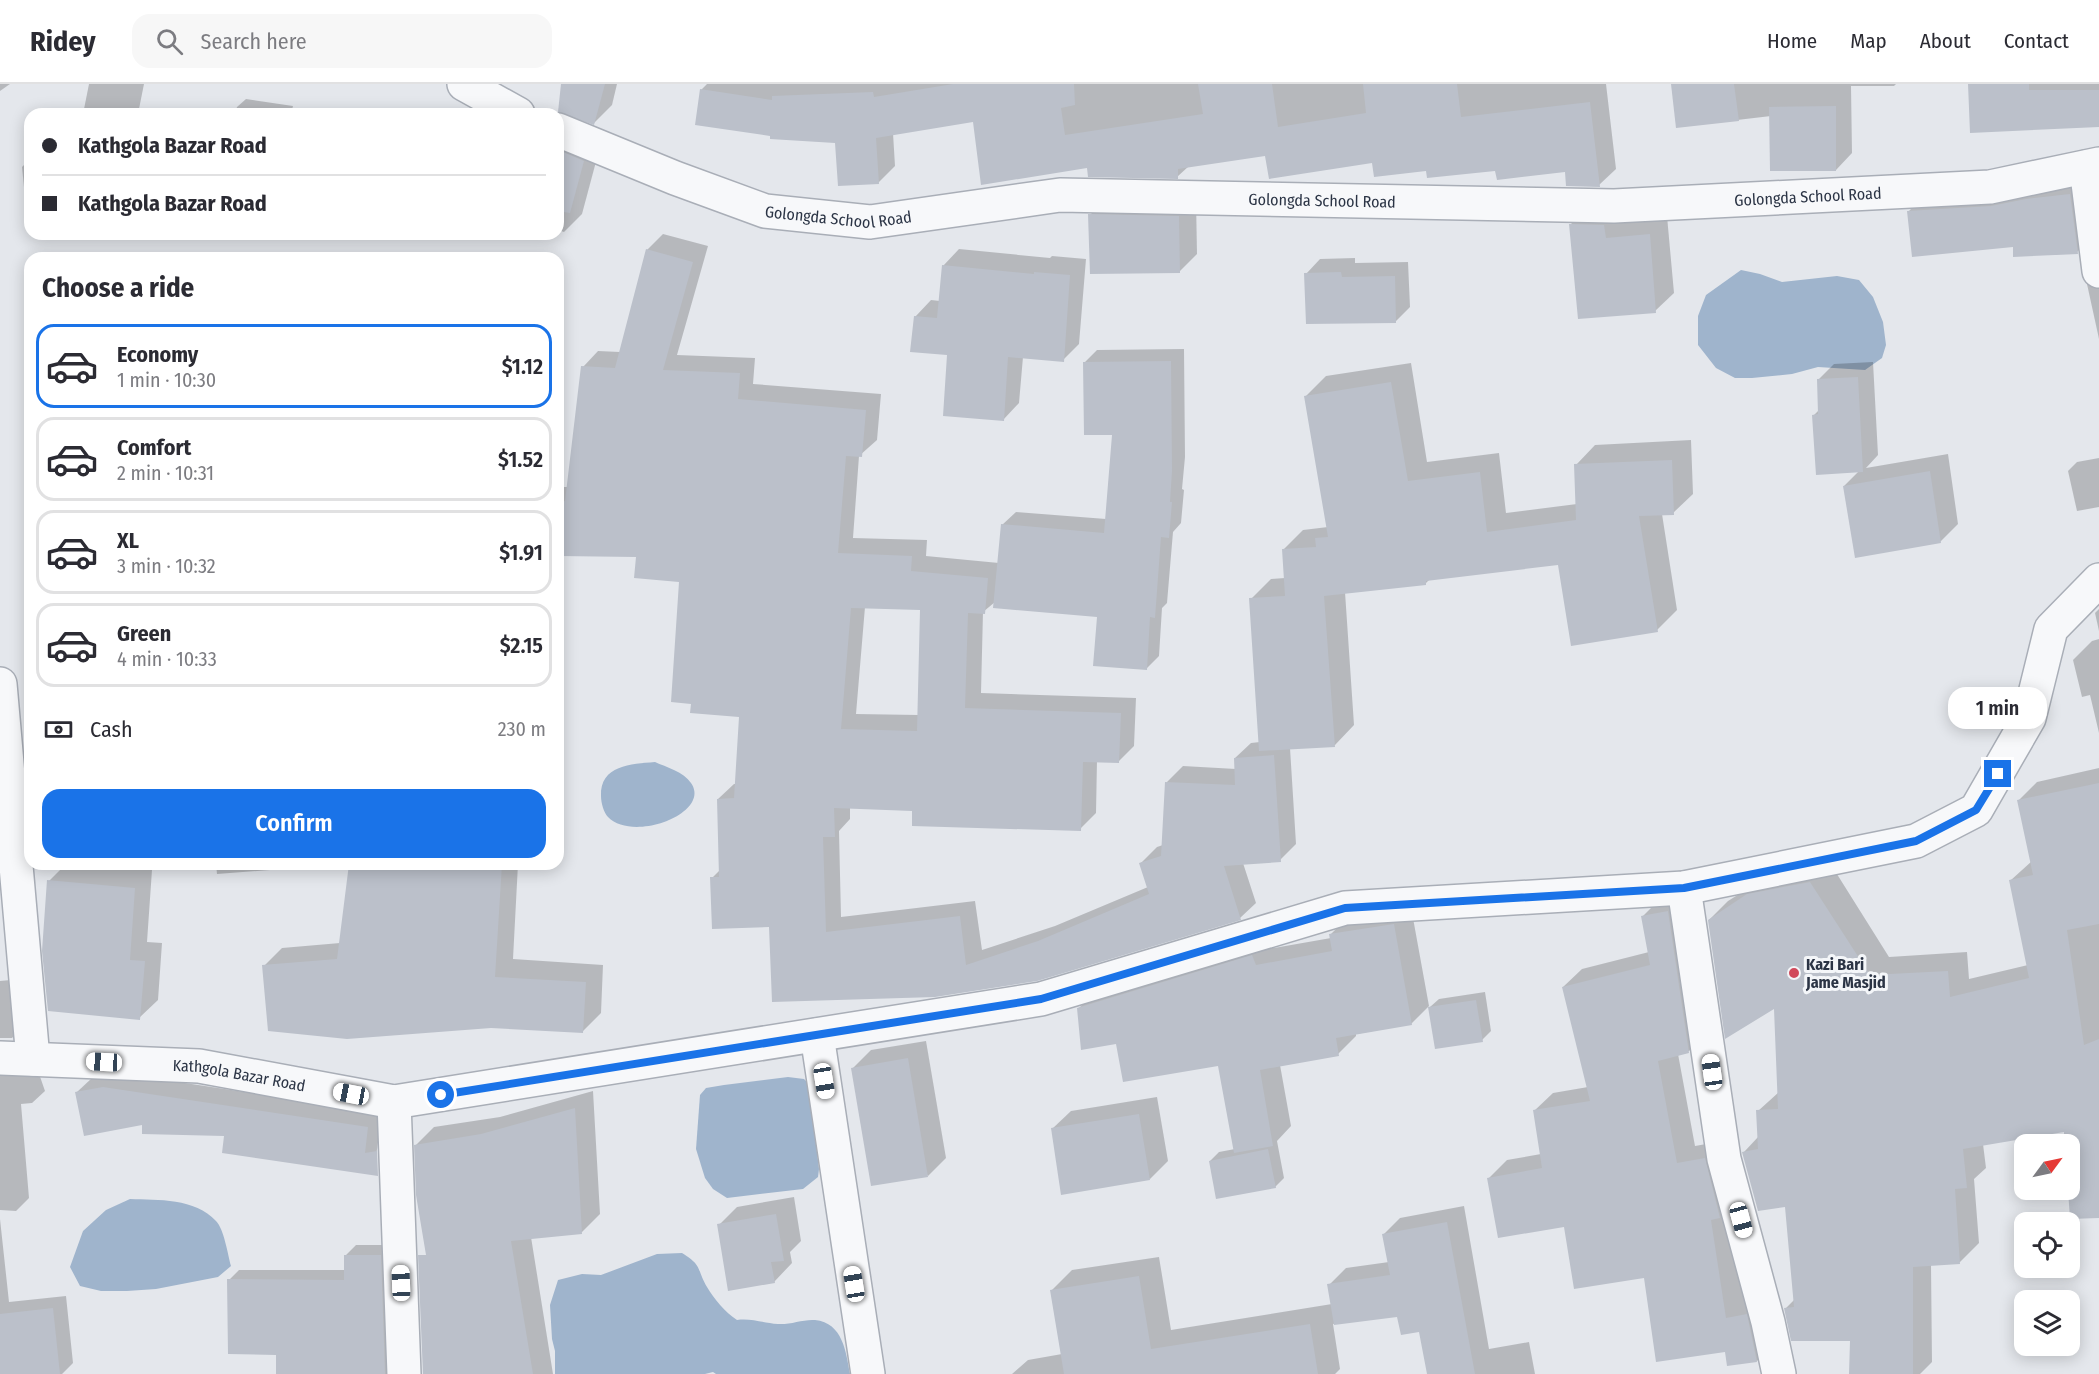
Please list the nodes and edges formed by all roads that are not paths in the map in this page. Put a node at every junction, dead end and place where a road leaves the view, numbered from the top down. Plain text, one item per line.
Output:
1 (464, 84) edge
2 (507, 108) edge
3 (564, 132) edge
4 (2092, 165) edge
5 (2099, 271) edge
6 (2099, 580) edge
7 (0, 684) edge
8 (1684, 888) junction
9 (817, 1035) junction
10 (0, 1058) edge
11 (33, 1059) junction
12 (394, 1102) junction
13 (404, 1374) edge
14 (868, 1374) edge
15 (1779, 1374) edge

1 - 2 street
3 - 4 street, Golongda School Road
4 - 5 street
6 - 8 street, Kathgola Bazar Road
7 - 11 street
8 - 9 street, Kathgola Bazar Road
8 - 15 street
9 - 12 street, Kathgola Bazar Road
9 - 14 street
10 - 11 street, Kathgola Bazar Road
11 - 12 street, Kathgola Bazar Road
12 - 13 street

